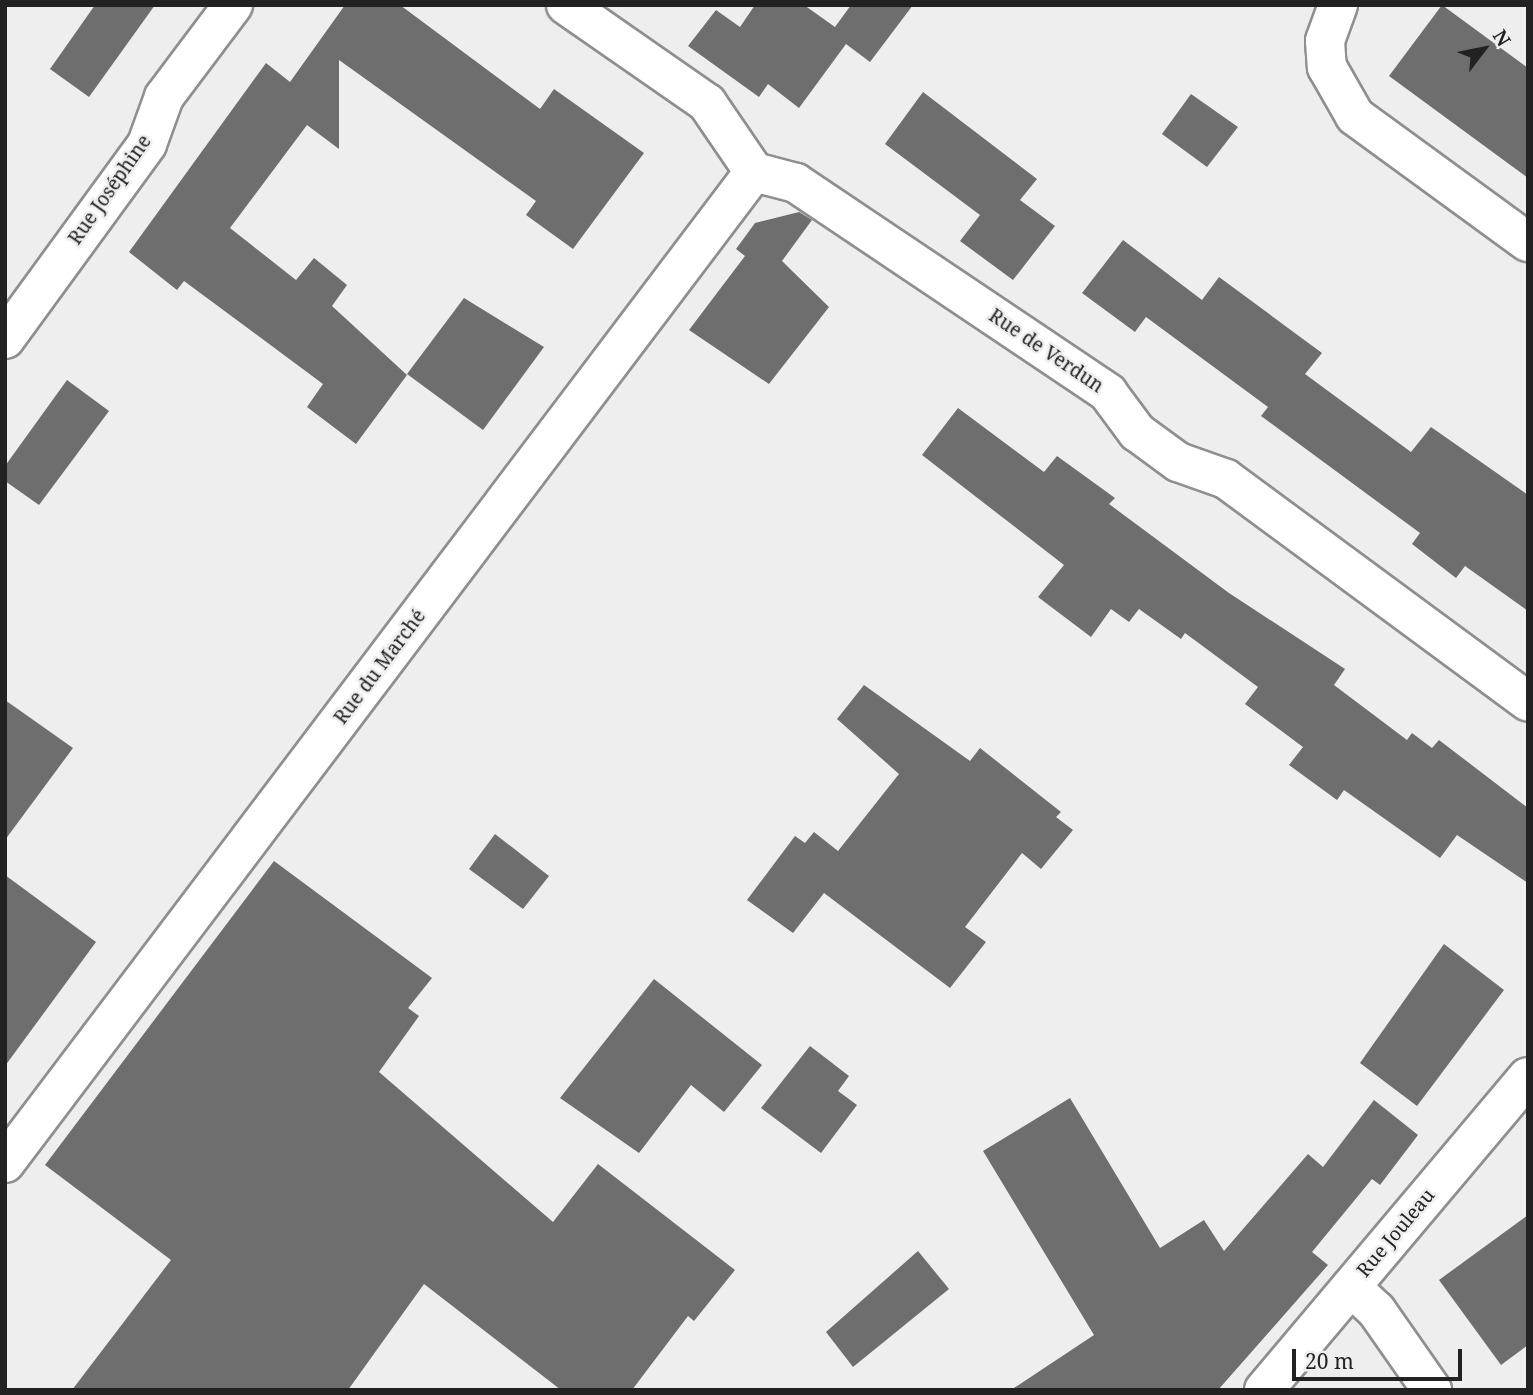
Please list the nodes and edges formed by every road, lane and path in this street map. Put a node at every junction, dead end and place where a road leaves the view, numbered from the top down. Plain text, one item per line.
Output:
1 (233, 5) edge
2 (566, 5) edge
3 (1338, 5) edge
4 (754, 172) junction
5 (1528, 242) edge
6 (5, 339) edge
7 (1528, 702) edge
8 (1528, 1076) edge
9 (5, 1163) edge
10 (1351, 1287) junction
11 (1264, 1390) edge
12 (1432, 1390) edge

1 - 6 street, Rue Joséphine
2 - 4 street
3 - 5 street
4 - 7 street, Rue de Verdun
4 - 9 street, Rue du Marché
8 - 10 street, Rue Jouleau
10 - 11 street, Rue Jouleau
10 - 12 street

